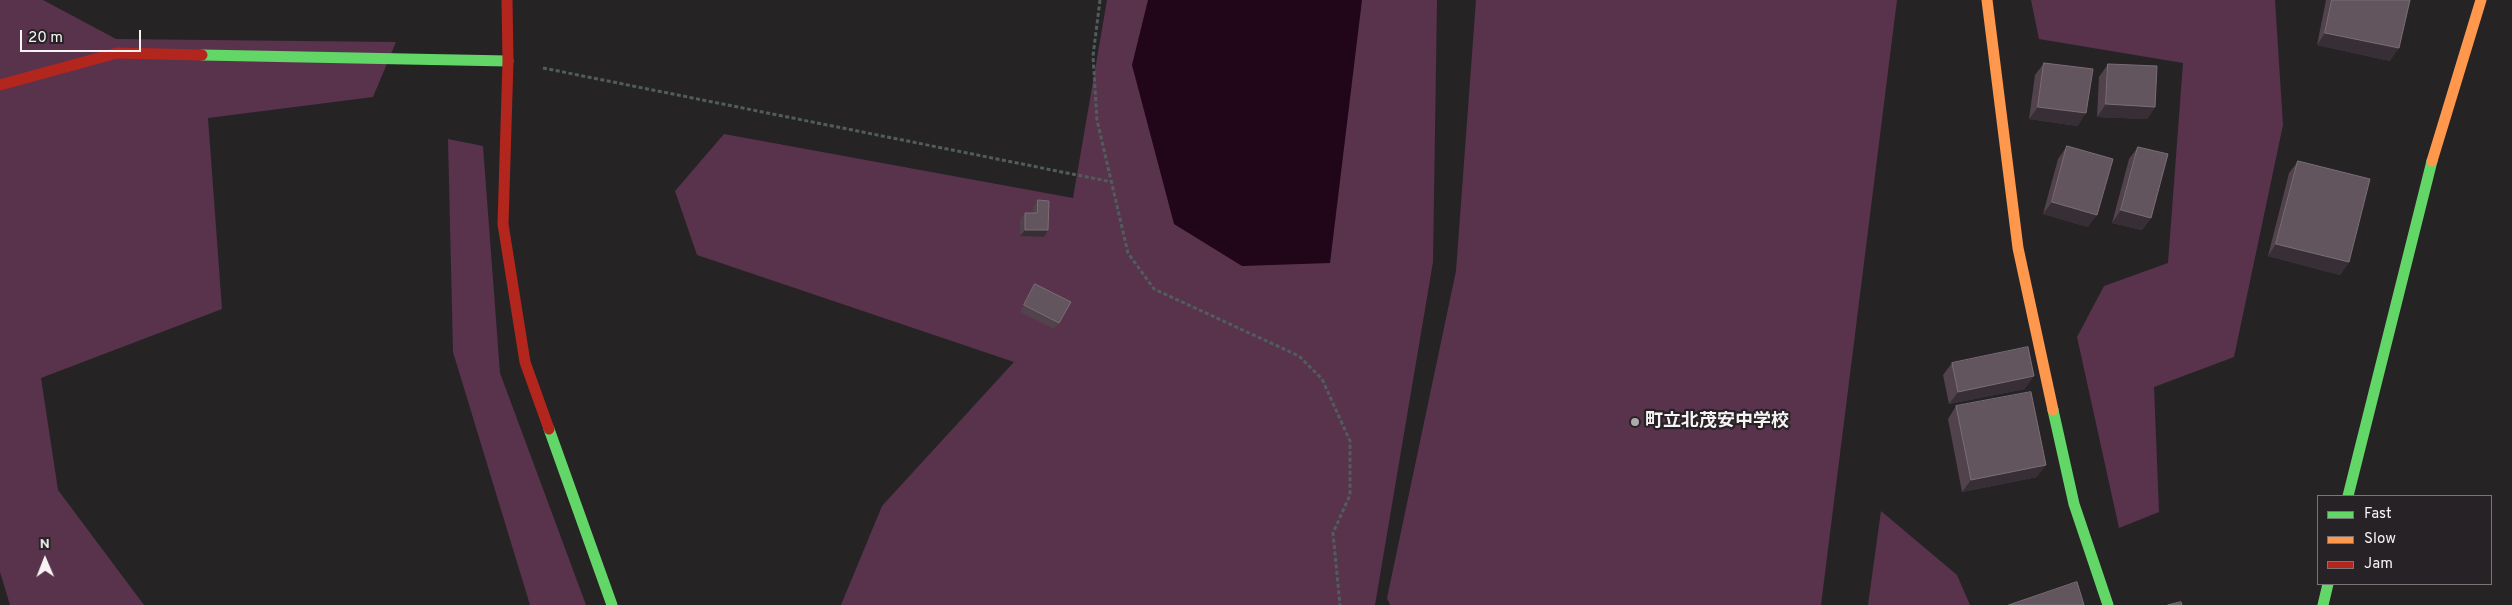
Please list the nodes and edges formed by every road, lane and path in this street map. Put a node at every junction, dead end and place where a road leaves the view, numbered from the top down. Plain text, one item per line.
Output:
1 (507, 0) edge
2 (1100, 0) edge
3 (1987, 0) edge
4 (2481, 0) edge
5 (508, 61) junction
6 (0, 85) edge
7 (1112, 182) junction
8 (2348, 495) edge
9 (2328, 585) edge
10 (612, 605) edge
11 (1340, 605) edge
12 (2108, 605) edge
13 (2323, 605) edge

1 - 5 street
2 - 7 path
3 - 12 street
4 - 8 street
5 - 6 street
5 - 7 path
5 - 10 street
7 - 11 path
9 - 13 street

